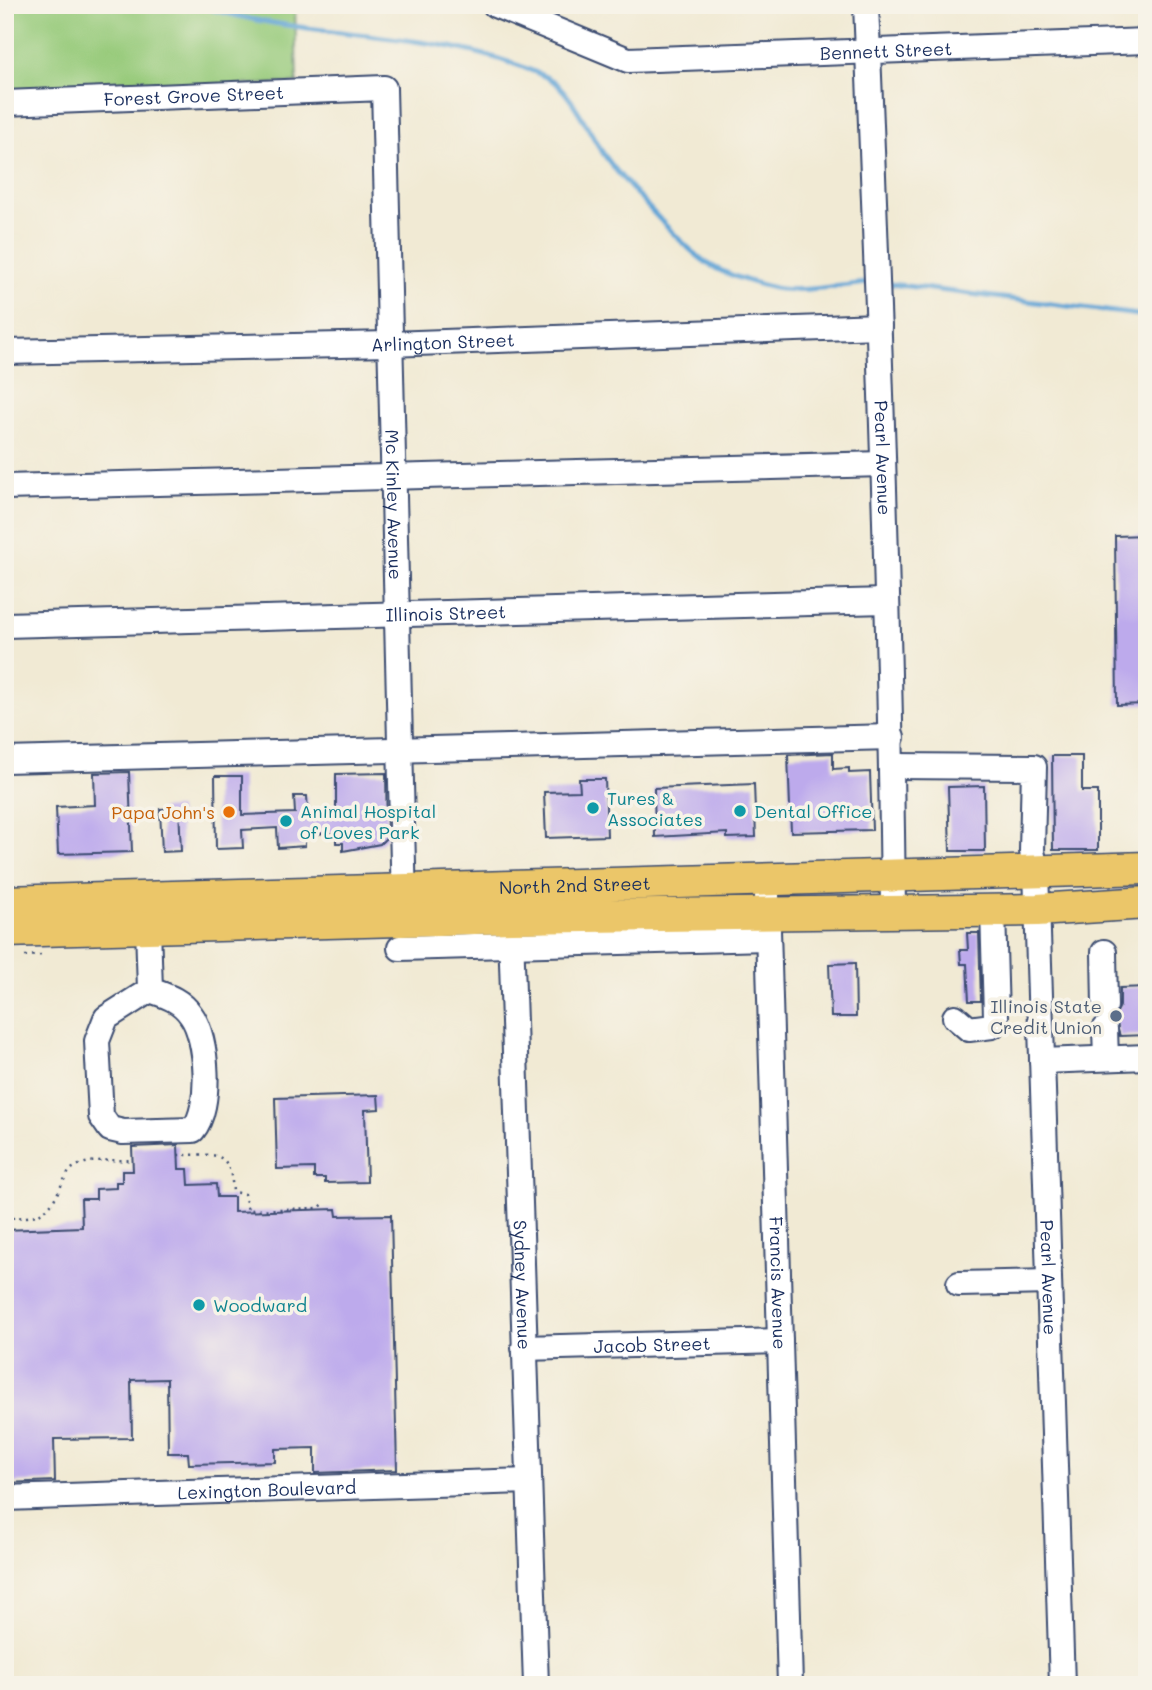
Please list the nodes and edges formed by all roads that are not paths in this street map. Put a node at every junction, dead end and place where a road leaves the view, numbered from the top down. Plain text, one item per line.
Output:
1 (495, 5) edge
2 (866, 5) edge
3 (1147, 41) edge
4 (868, 49) junction
5 (384, 88) joint
6 (5, 103) edge
7 (879, 316) junction
8 (390, 344) junction
9 (5, 352) edge
10 (883, 464) junction
11 (393, 475) junction
12 (5, 486) edge
13 (887, 601) junction
14 (396, 616) junction
15 (5, 625) edge
16 (892, 737) junction
17 (400, 750) junction
18 (5, 760) edge
19 (892, 766) junction
20 (1147, 868) edge
21 (1036, 870) junction
22 (893, 874) junction
23 (766, 881) junction
24 (5, 902) edge
25 (1147, 903) edge
26 (1037, 909) junction
27 (993, 910) junction
28 (893, 911) junction
29 (511, 916) junction
30 (403, 920) junction
31 (767, 926) junction
32 (148, 927) junction
33 (5, 931) edge
34 (1104, 952) dead end
35 (150, 990) junction
36 (955, 1017) dead end
37 (1147, 1057) edge
38 (1106, 1058) junction
39 (1042, 1061) junction
40 (1049, 1282) junction
41 (959, 1284) dead end
42 (780, 1341) junction
43 (524, 1349) junction
44 (529, 1481) junction
45 (5, 1498) edge
46 (536, 1685) edge
47 (790, 1685) edge
48 (1062, 1685) edge

1 - 4 street, Bennett Street
2 - 4 street, Pearl Avenue
3 - 4 street, Bennett Street
4 - 7 street, Pearl Avenue
5 - 6 street, Forest Grove Street
5 - 8 street, Mc Kinley Avenue
7 - 8 street, Arlington Street
7 - 10 street, Pearl Avenue
8 - 9 street, Arlington Street
8 - 11 street, Mc Kinley Avenue
10 - 11 street
10 - 13 street, Pearl Avenue
11 - 12 street
11 - 14 street, Mc Kinley Avenue
13 - 14 street, Illinois Street
13 - 16 street, Pearl Avenue
14 - 15 street, Illinois Street
14 - 17 street, Mc Kinley Avenue
16 - 17 street
16 - 19 street, Pearl Avenue
17 - 18 street
17 - 30 street, Mc Kinley Avenue
19 - 21 street, Pearl Avenue
19 - 22 street, Pearl Avenue
20 - 21 main road, North 2nd Street
21 - 22 main road, North 2nd Street
21 - 26 street, Pearl Avenue
22 - 23 main road, North 2nd Street
22 - 28 street, Pearl Avenue
23 - 29 main road, North 2nd Street
23 - 31 street, Francis Avenue
24 - 30 main road, North 2nd Street
25 - 26 main road, North 2nd Street
26 - 27 main road, North 2nd Street
26 - 39 street, Pearl Avenue
27 - 28 main road, North 2nd Street
27 - 36 street
28 - 31 main road, North 2nd Street
29 - 30 main road, North 2nd Street
29 - 30 street
29 - 31 main road, North 2nd Street
29 - 43 street, Sydney Avenue
30 - 32 main road, North 2nd Street
31 - 42 street, Francis Avenue
32 - 33 main road, North 2nd Street
32 - 35 street
34 - 38 street
35 - 35 street
37 - 38 street
38 - 39 street
39 - 40 street, Pearl Avenue
40 - 41 street
40 - 48 street, Pearl Avenue
42 - 43 street, Jacob Street
42 - 47 street, Francis Avenue
43 - 44 street, Sydney Avenue
44 - 45 street, Lexington Boulevard
44 - 46 street, Sydney Avenue

